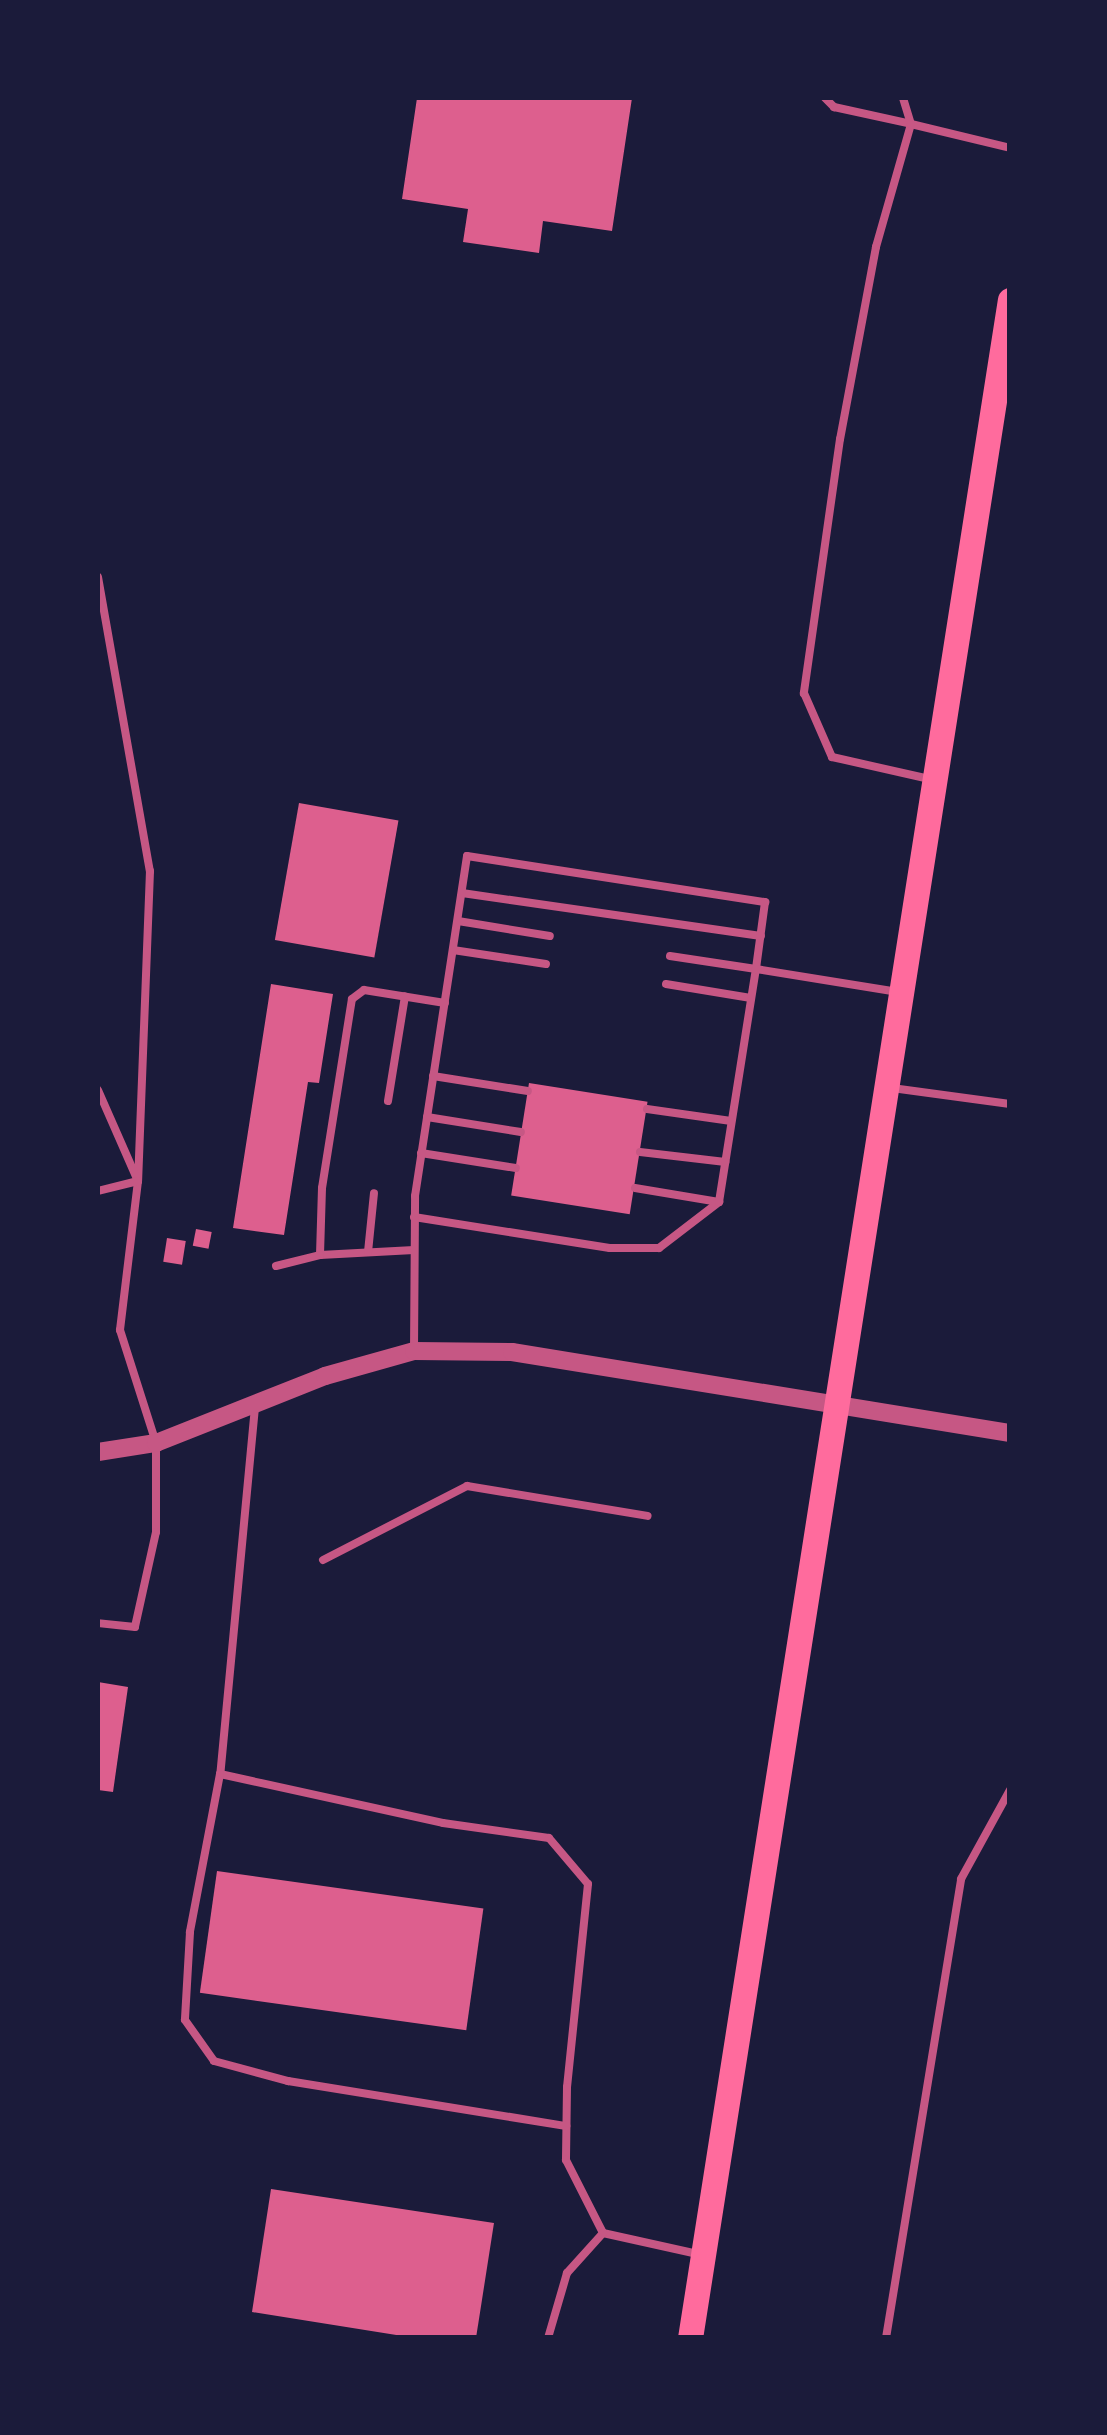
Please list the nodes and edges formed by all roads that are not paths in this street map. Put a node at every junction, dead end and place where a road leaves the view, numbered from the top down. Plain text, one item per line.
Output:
1 (825, 98) edge
2 (902, 98) edge
3 (910, 124) junction
4 (1010, 148) edge
5 (1010, 300) edge
6 (98, 578) edge
7 (935, 780) junction
8 (462, 893) junction
9 (458, 921) junction
10 (550, 936) dead end
11 (761, 936) junction
12 (453, 950) junction
13 (670, 956) dead end
14 (546, 964) dead end
15 (756, 969) junction
16 (666, 984) dead end
17 (902, 992) junction
18 (405, 996) junction
19 (751, 998) junction
20 (445, 1003) junction
21 (434, 1076) junction
22 (887, 1088) junction
23 (98, 1090) edge
24 (528, 1091) dead end
25 (388, 1101) dead end
26 (1010, 1104) edge
27 (647, 1108) dead end
28 (427, 1117) junction
29 (732, 1122) junction
30 (521, 1132) dead end
31 (640, 1152) dead end
32 (421, 1153) junction
33 (725, 1162) junction
34 (516, 1168) dead end
35 (138, 1181) junction
36 (635, 1188) dead end
37 (98, 1191) edge
38 (374, 1192) dead end
39 (719, 1202) junction
40 (414, 1218) junction
41 (414, 1250) junction
42 (368, 1252) junction
43 (320, 1255) junction
44 (276, 1266) dead end
45 (414, 1351) junction
46 (255, 1402) junction
47 (837, 1407) junction
48 (1010, 1433) edge
49 (156, 1443) junction
50 (98, 1452) edge
51 (648, 1516) dead end
52 (323, 1560) dead end
53 (98, 1623) edge
54 (220, 1774) junction
55 (1010, 1790) edge
56 (566, 2126) junction
57 (603, 2233) junction
58 (703, 2255) junction
59 (548, 2338) edge
60 (690, 2338) edge
61 (886, 2338) edge

1 - 3 lane
2 - 3 lane
3 - 4 lane
3 - 7 lane
5 - 7 main road
6 - 35 lane
7 - 17 main road
8 - 9 lane
8 - 11 lane
8 - 11 lane
9 - 10 lane
9 - 12 lane
11 - 15 lane
12 - 14 lane
12 - 20 lane
13 - 15 lane
15 - 17 lane
15 - 19 lane
16 - 19 lane
17 - 22 main road
18 - 20 lane
18 - 25 lane
18 - 43 lane
19 - 29 lane
20 - 21 lane
21 - 24 lane
21 - 28 lane
22 - 26 lane
22 - 47 main road
23 - 35 lane
27 - 29 lane
28 - 30 lane
28 - 32 lane
29 - 33 lane
31 - 33 lane
32 - 34 lane
32 - 40 lane
33 - 39 lane
35 - 37 lane
35 - 49 lane
36 - 39 lane
38 - 42 lane
39 - 40 lane
40 - 41 lane
41 - 42 lane
41 - 45 lane
42 - 43 lane
43 - 44 lane
45 - 46 street
45 - 47 street
46 - 49 street
46 - 54 lane
47 - 48 street
47 - 58 main road
49 - 50 street
49 - 53 lane
51 - 52 lane
54 - 56 lane
54 - 56 lane
55 - 61 lane
56 - 57 lane
57 - 58 lane
57 - 59 lane
58 - 60 main road

